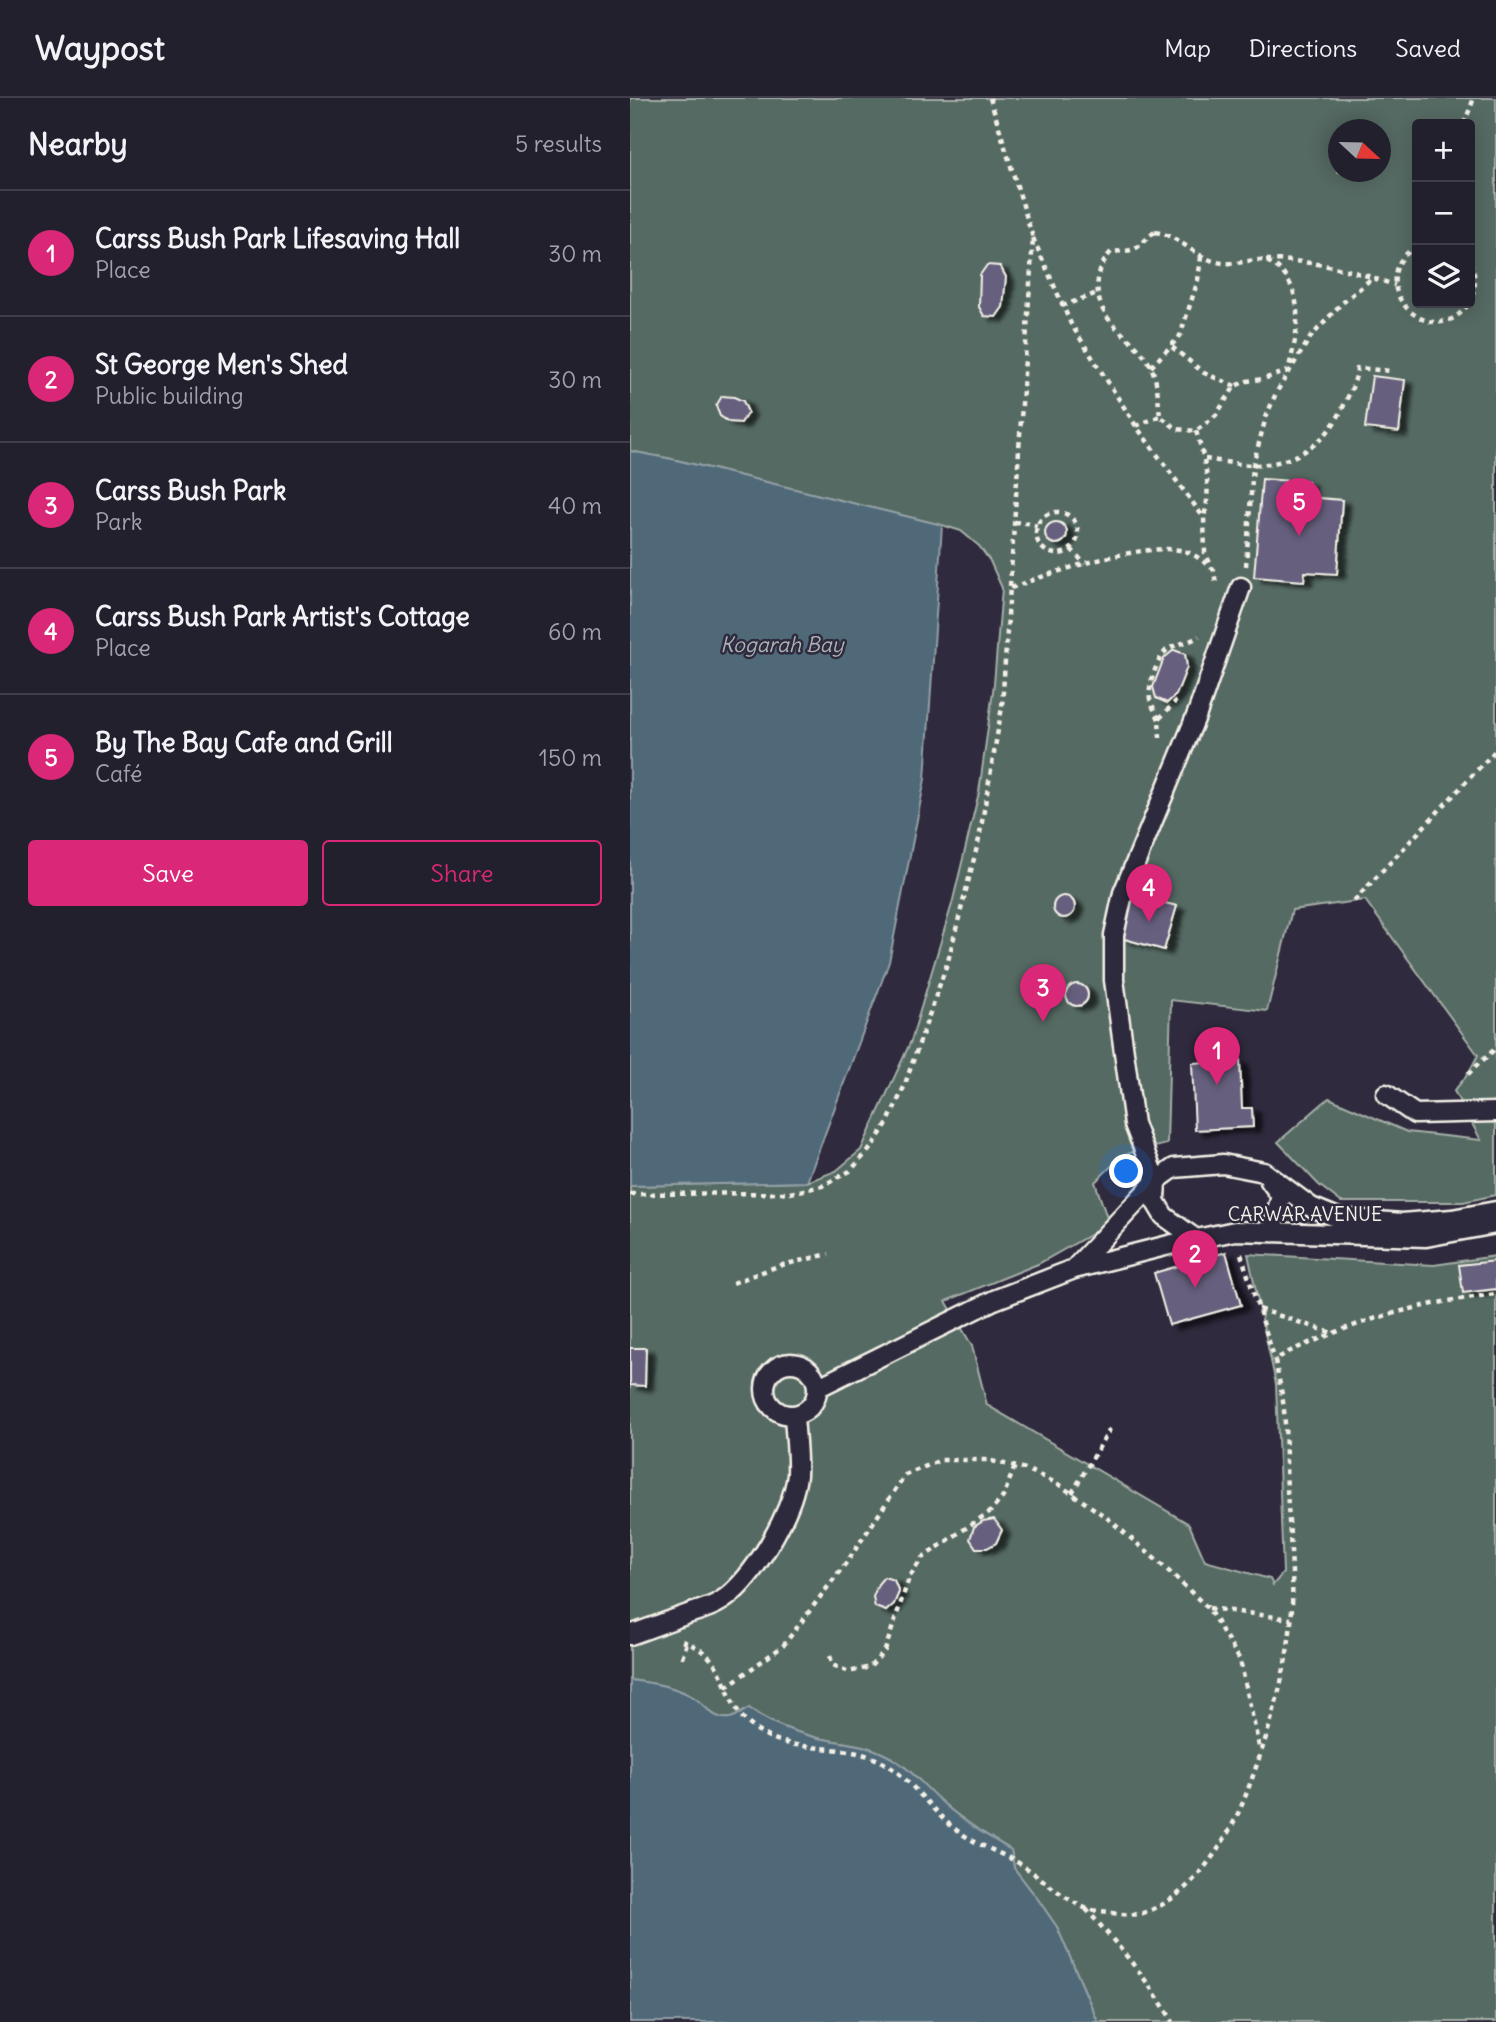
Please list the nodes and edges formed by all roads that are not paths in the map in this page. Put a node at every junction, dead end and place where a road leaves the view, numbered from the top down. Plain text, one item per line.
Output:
1 (1241, 587) road end
2 (1385, 1094) dead end
3 (1496, 1112) edge
4 (1264, 1172) junction
5 (1156, 1181) junction
6 (1496, 1211) edge
7 (1496, 1224) edge
8 (1271, 1232) junction
9 (1196, 1239) junction
10 (1074, 1269) junction
11 (817, 1388) junction
12 (794, 1415) junction
13 (630, 1635) edge

1 - 5 lane
2 - 3 lane
4 - 5 lane, CARWAR AVENUE
4 - 6 lane, CARWAR AVENUE
4 - 8 lane
5 - 9 lane
5 - 10 lane, CARWAR AVENUE
7 - 8 lane, CARWAR AVENUE
8 - 9 lane, CARWAR AVENUE
9 - 10 lane, CARWAR AVENUE
10 - 11 lane, CARWAR AVENUE
11 - 12 lane, CARWAR AVENUE
11 - 12 lane
12 - 13 lane

